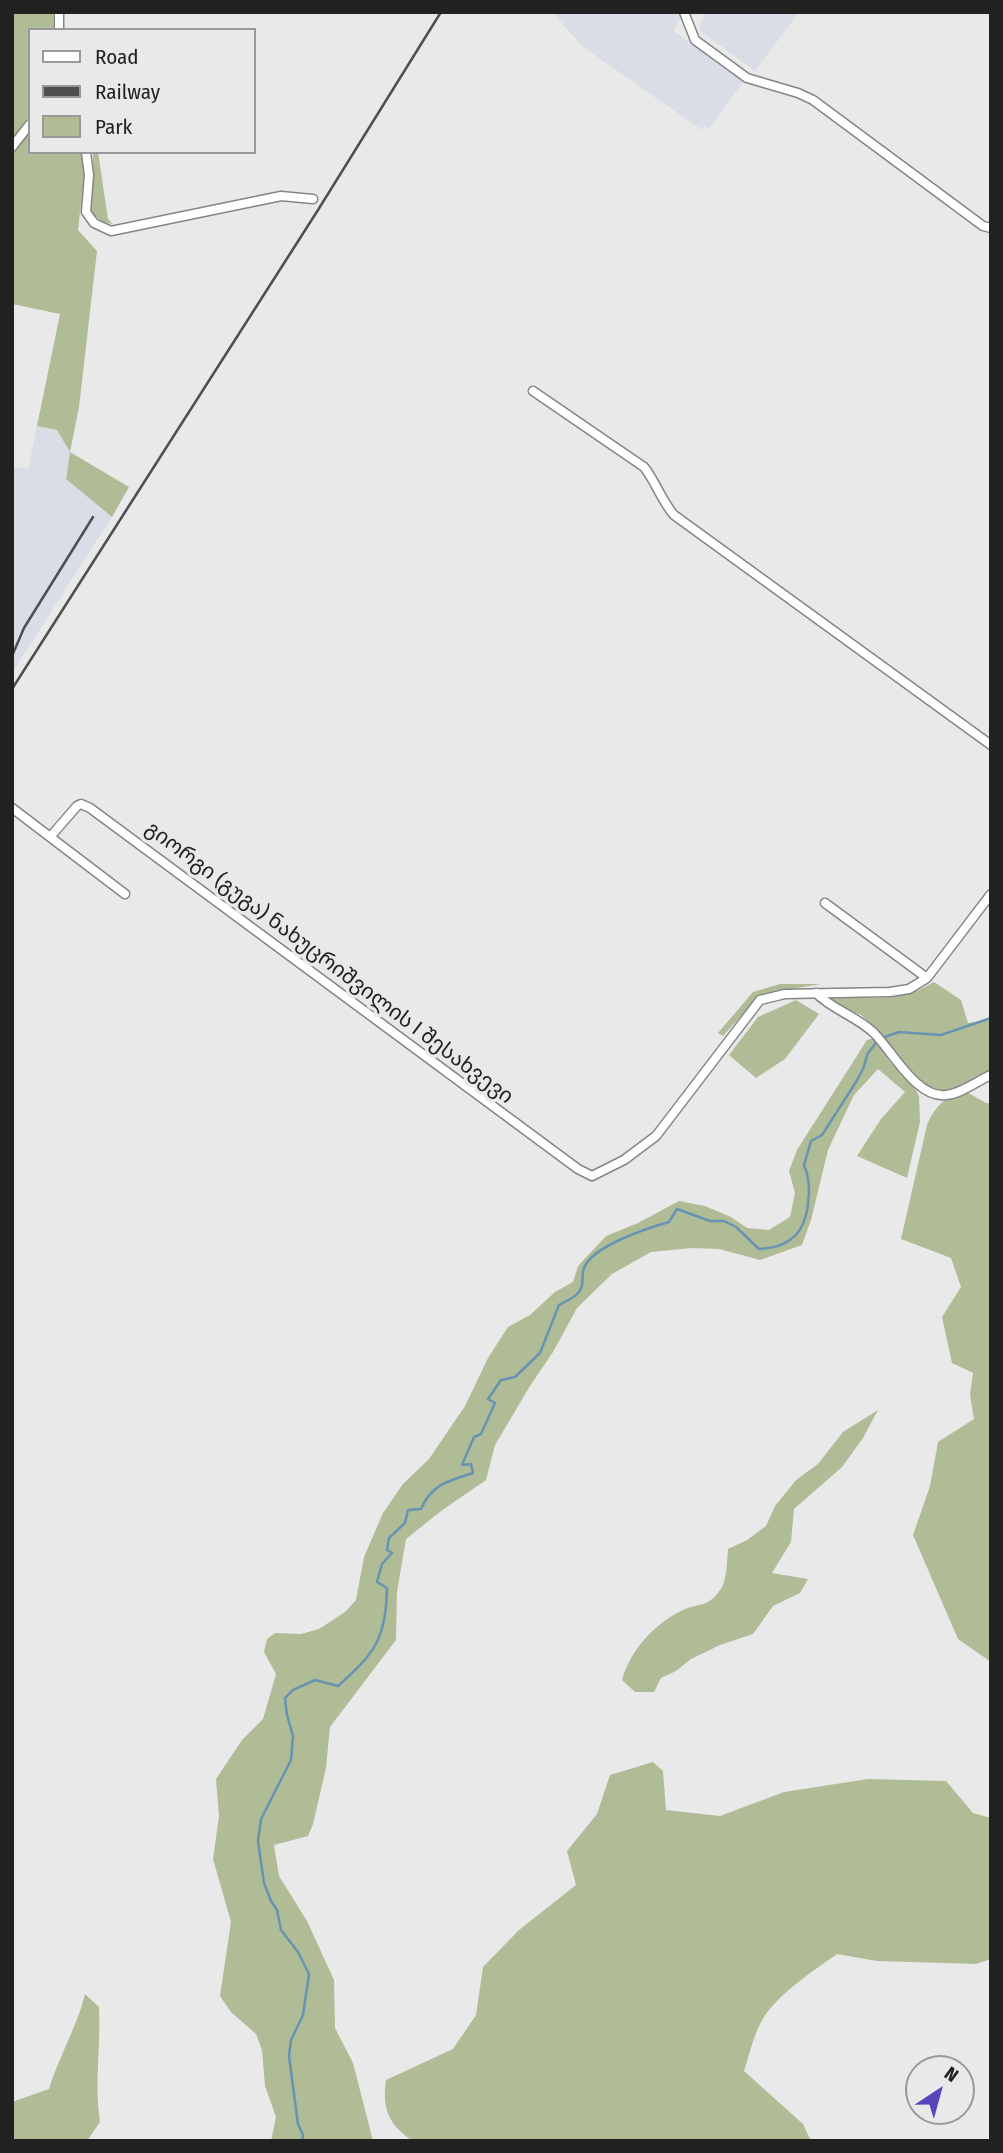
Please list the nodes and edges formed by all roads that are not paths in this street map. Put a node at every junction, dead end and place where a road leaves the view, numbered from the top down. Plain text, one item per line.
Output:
1 (684, 12) edge
2 (28, 127) edge
3 (12, 147) edge
4 (86, 154) edge
5 (313, 199) dead end
6 (991, 228) edge
7 (533, 391) dead end
8 (991, 746) edge
9 (12, 808) edge
10 (50, 837) junction
11 (125, 894) dead end
12 (991, 894) edge
13 (825, 903) dead end
14 (927, 978) junction
15 (816, 993) junction
16 (991, 1075) edge

1 - 6 street
2 - 3 street
4 - 5 street
7 - 8 street
9 - 10 street
10 - 11 street
10 - 15 street, გიორგი (გუგა) ნახუცრიშვილის I შესახვევი
12 - 14 street
13 - 14 street
14 - 15 street
15 - 16 street

